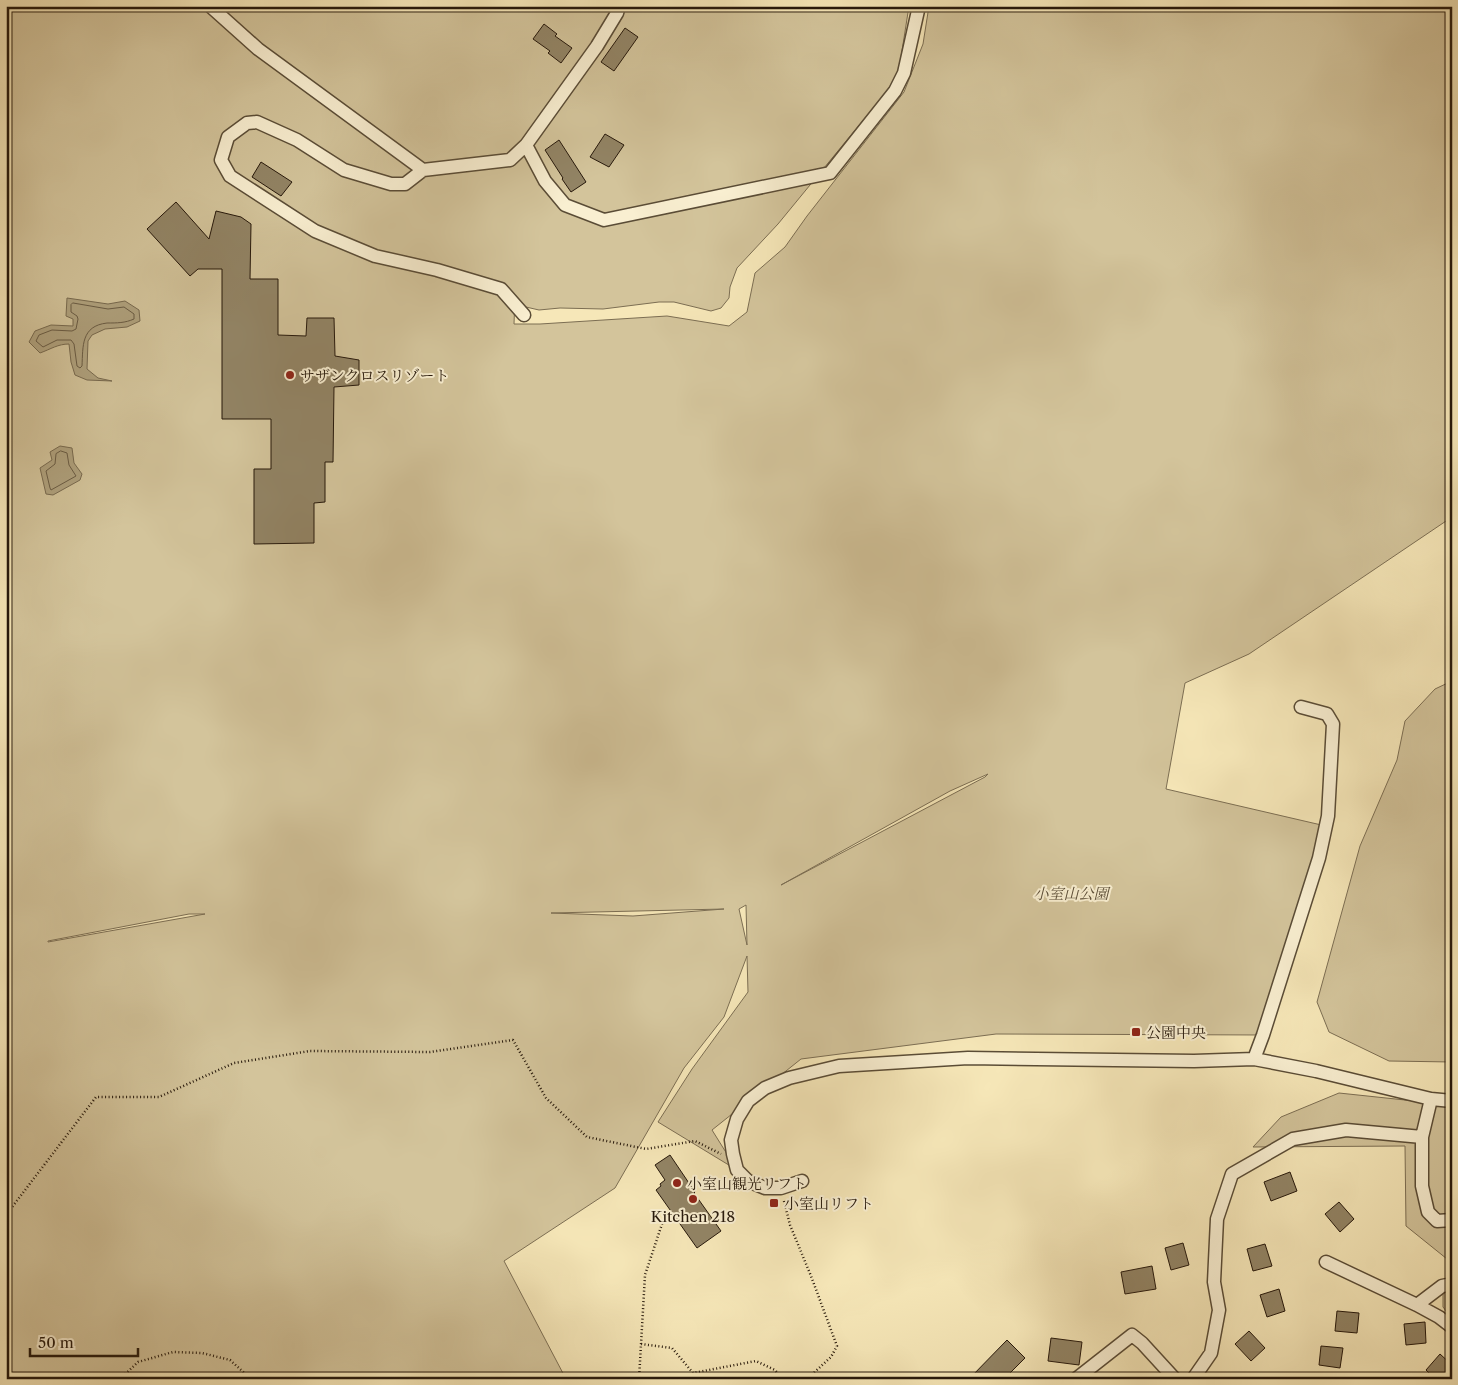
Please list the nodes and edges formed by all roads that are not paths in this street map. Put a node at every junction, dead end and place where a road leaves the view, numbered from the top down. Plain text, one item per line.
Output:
1 (210, 6) edge
2 (619, 6) edge
3 (919, 6) edge
4 (526, 146) junction
5 (423, 170) junction
6 (524, 315) dead end
7 (1301, 706) dead end
8 (1254, 1059) junction
9 (1431, 1099) junction
10 (1452, 1101) edge
11 (1422, 1137) junction
12 (802, 1180) dead end
13 (1452, 1220) edge
14 (1326, 1262) dead end
15 (1452, 1284) edge
16 (1417, 1304) junction
17 (1452, 1327) edge
18 (1076, 1379) edge
19 (1175, 1379) edge
20 (1192, 1379) edge

1 - 5 street
2 - 4 street
3 - 4 street
4 - 5 street
5 - 6 street
7 - 8 street
8 - 9 street
8 - 12 street
9 - 10 street
9 - 11 street
11 - 13 street
11 - 20 street
14 - 16 street
15 - 16 street
16 - 17 street
18 - 19 street

